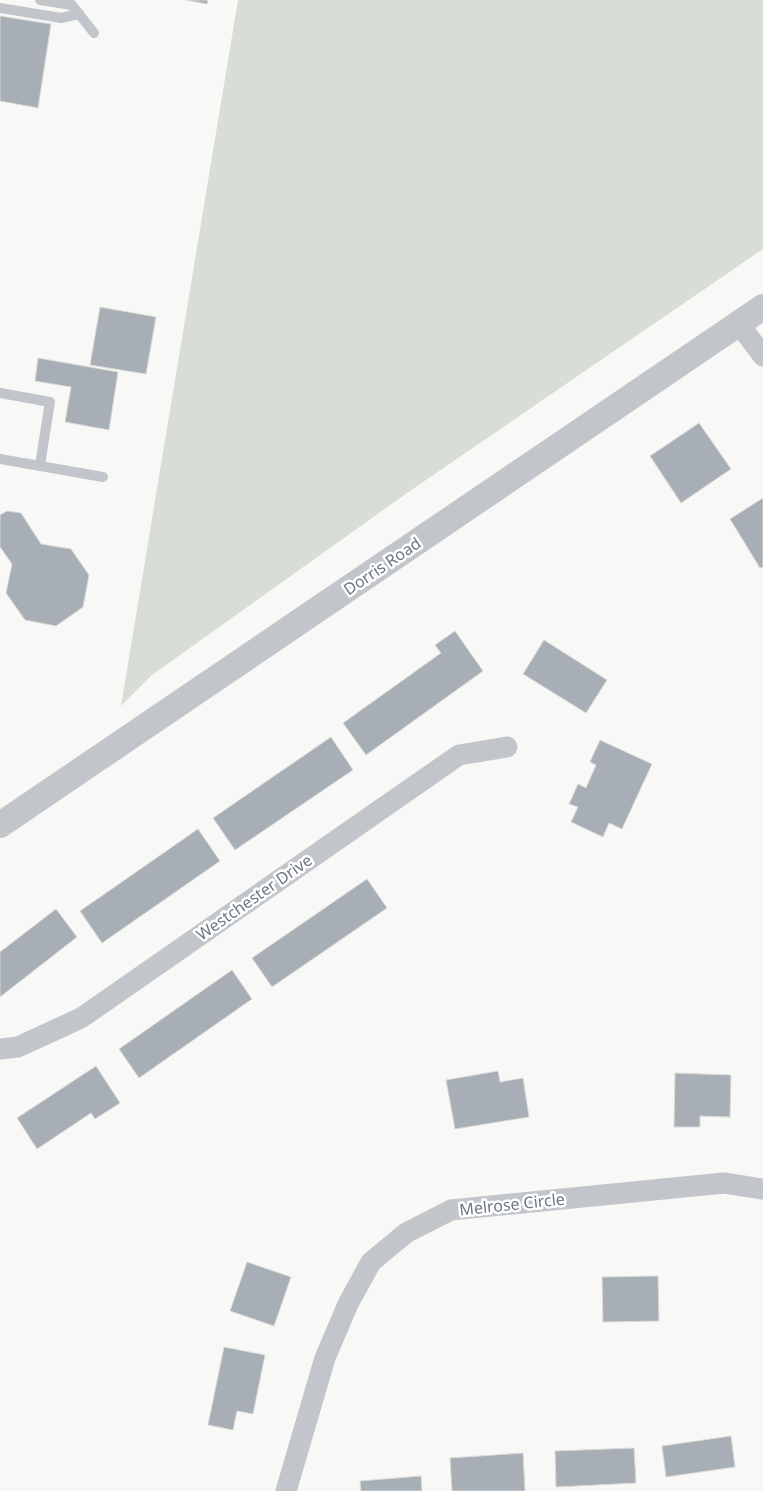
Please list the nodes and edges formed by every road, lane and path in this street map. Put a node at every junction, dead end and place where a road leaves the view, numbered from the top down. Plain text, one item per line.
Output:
1 (40, 0) edge
2 (0, 8) edge
3 (79, 14) junction
4 (94, 33) dead end
5 (763, 307) edge
6 (739, 324) junction
7 (763, 356) edge
8 (0, 393) edge
9 (0, 458) edge
10 (40, 465) junction
11 (103, 478) dead end
12 (507, 747) dead end
13 (0, 825) edge
14 (0, 1049) edge
15 (763, 1189) edge
16 (286, 1491) edge

1 - 3 lane
2 - 3 lane
3 - 4 lane
5 - 6 street, Dorris Road
6 - 7 street
6 - 13 street, Dorris Road
8 - 10 lane
9 - 10 lane
10 - 11 lane
12 - 14 street, Westchester Drive
15 - 16 street, Melrose Circle

